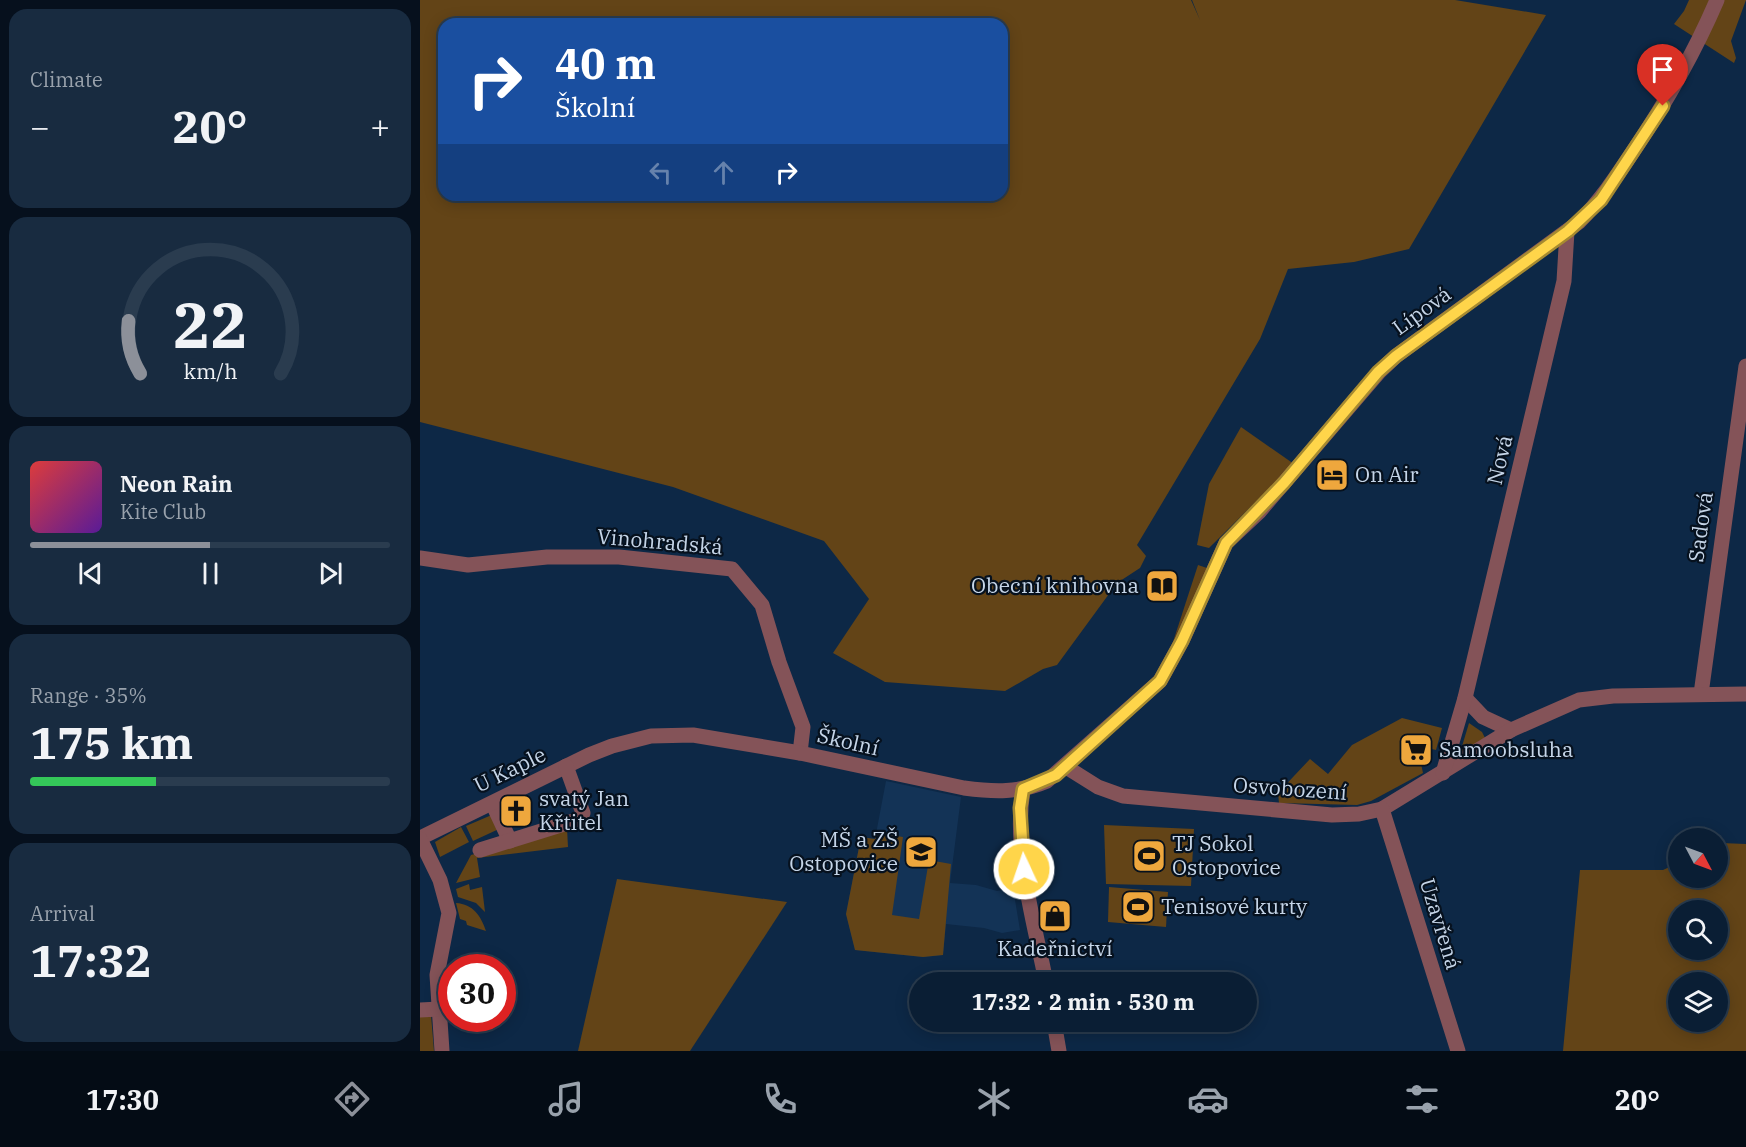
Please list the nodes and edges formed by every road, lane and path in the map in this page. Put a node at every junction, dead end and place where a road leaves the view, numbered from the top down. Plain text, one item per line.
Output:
1 (1717, 0) edge
2 (1568, 231) junction
3 (1746, 366) edge
4 (420, 558) edge
5 (1701, 694) junction
6 (1746, 694) edge
7 (1465, 705) junction
8 (1106, 731) joint
9 (1504, 731) junction
10 (800, 753) junction
11 (566, 766) junction
12 (1066, 767) junction
13 (1443, 773) junction
14 (1023, 789) junction
15 (495, 808) dead end
16 (1382, 809) junction
17 (420, 838) edge
18 (510, 841) junction
19 (480, 850) dead end
20 (441, 954) edge
21 (438, 970) edge
22 (1044, 972) edge
23 (438, 992) edge
24 (438, 1009) edge
25 (420, 1010) edge
26 (441, 1032) edge
27 (1056, 1032) edge
28 (442, 1051) edge
29 (1059, 1051) edge
30 (1458, 1051) edge

1 - 2 street, Lípová
2 - 7 street, Nová
2 - 8 street, Lípová
3 - 5 street, Sadová
4 - 10 street, Vinohradská
5 - 6 street, Osvobození
5 - 9 street, Osvobození
7 - 9 street
7 - 13 street, Nová
8 - 12 street, Školní
9 - 13 street, Osvobození
10 - 11 street, Školní
10 - 14 street, Školní
11 - 17 street, U Kaple
11 - 18 street, U Kaple
12 - 14 street, Školní
12 - 16 street, Osvobození
13 - 16 street, Osvobození
14 - 22 street
15 - 18 street, U Kaple
16 - 30 street, Uzavřená
17 - 20 street
18 - 19 street, U Kaple
21 - 23 street
24 - 25 street
26 - 28 street
27 - 29 street

